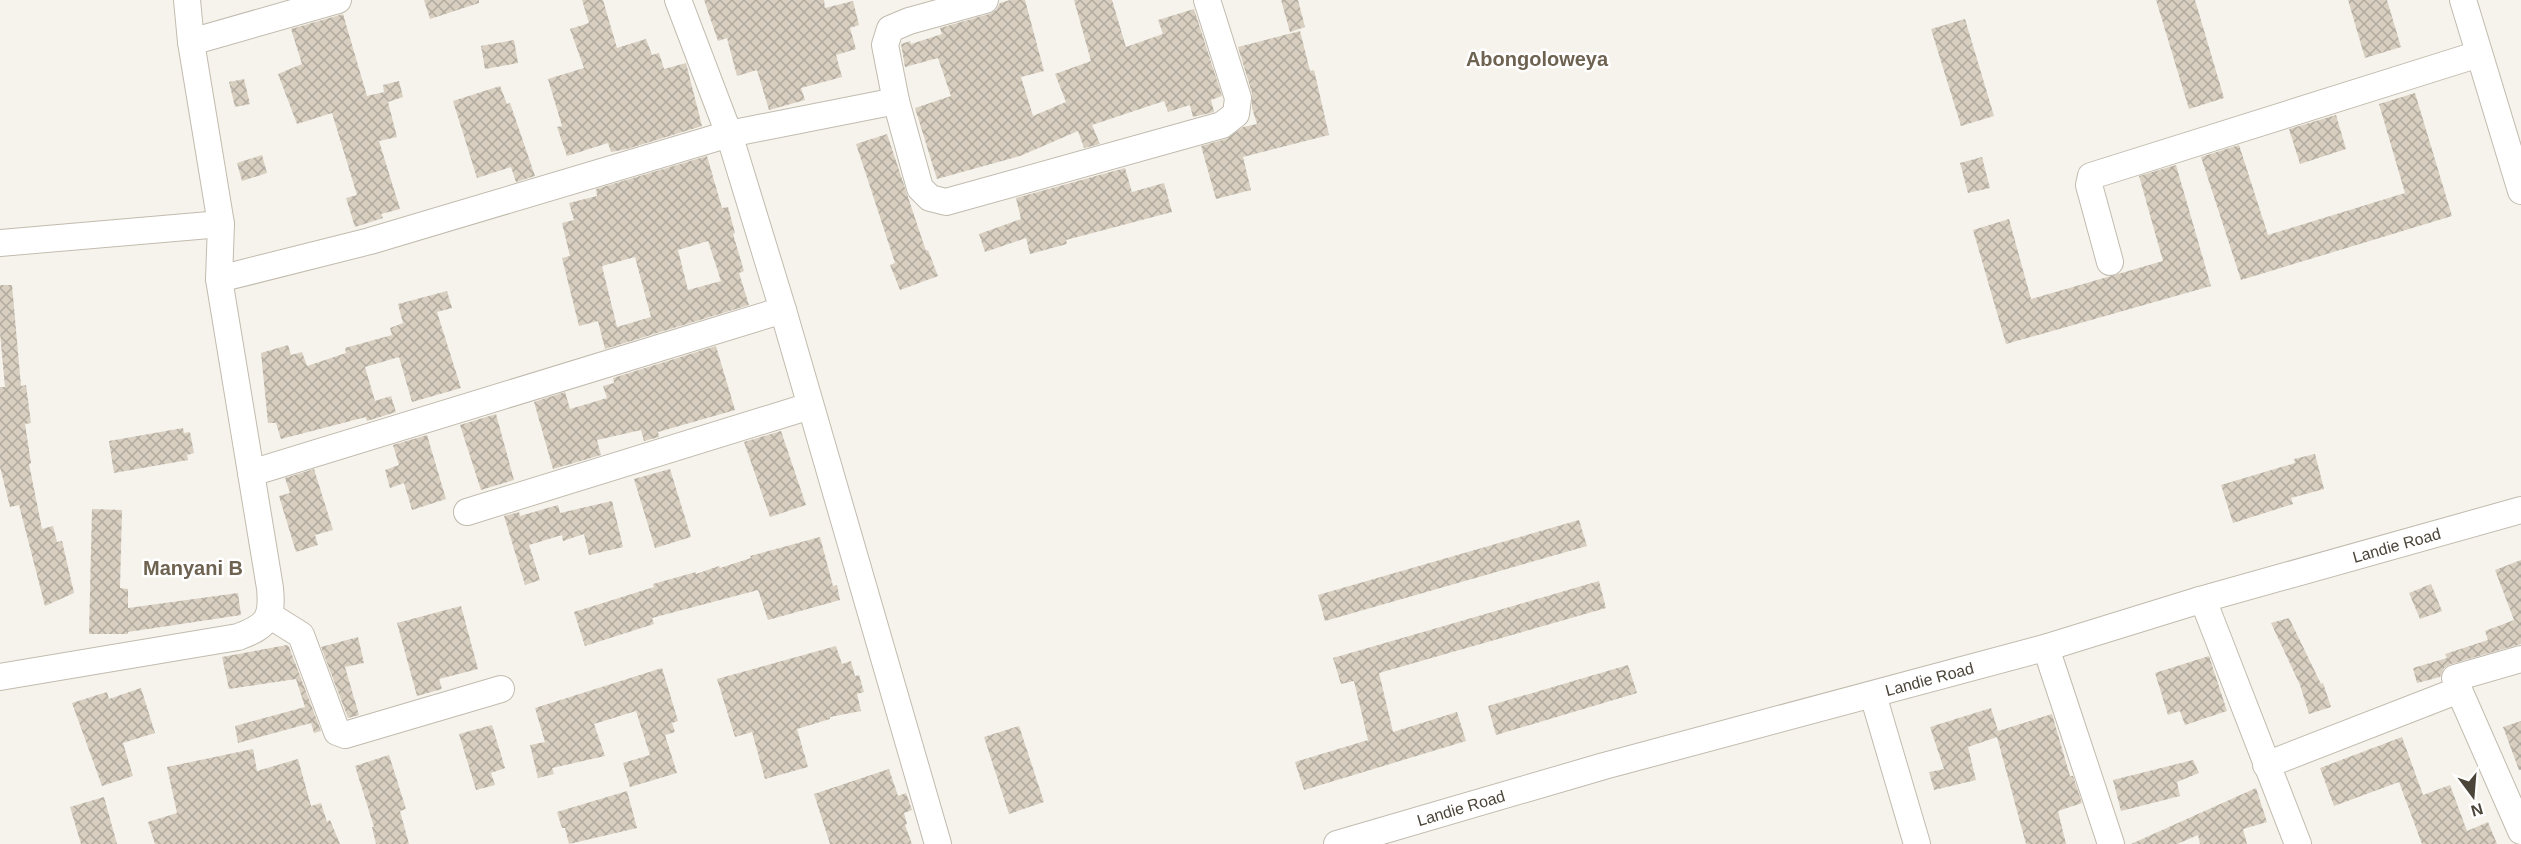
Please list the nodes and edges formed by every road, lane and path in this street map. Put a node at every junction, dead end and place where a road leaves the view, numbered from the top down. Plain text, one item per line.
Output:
1 (187, 0) edge
2 (338, 0) edge
3 (678, 0) edge
4 (985, 0) edge
5 (1207, 0) edge
6 (2463, 0) edge
7 (191, 42) junction
8 (2479, 54) junction
9 (896, 101) junction
10 (729, 134) junction
11 (2521, 191) edge
12 (221, 224) junction
13 (0, 243) edge
14 (2110, 262) dead end
15 (219, 279) junction
16 (783, 310) junction
17 (810, 406) junction
18 (251, 472) junction
19 (2521, 510) edge
20 (467, 512) dead end
21 (2200, 600) junction
22 (269, 615) junction
23 (2048, 647) junction
24 (2521, 659) edge
25 (0, 677) edge
26 (501, 689) dead end
27 (2459, 690) junction
28 (1873, 695) junction
29 (2266, 765) junction
30 (2521, 831) edge
31 (938, 844) edge
32 (1337, 844) edge
33 (1917, 844) edge
34 (2111, 844) edge
35 (2298, 844) edge

1 - 7 street
2 - 7 street
3 - 10 street
4 - 9 street
5 - 9 street
6 - 8 street
7 - 12 street
8 - 11 street
8 - 14 street
9 - 10 street
10 - 15 street
10 - 16 street
12 - 13 street
12 - 15 street
15 - 18 street
16 - 17 street
16 - 18 street
17 - 20 street
17 - 31 street
18 - 22 street
19 - 21 street, Landie Road
21 - 23 street, Landie Road
21 - 29 street
22 - 25 street
22 - 26 street
23 - 28 street, Landie Road
23 - 34 street
24 - 27 street
27 - 29 street
27 - 30 street
28 - 32 street, Landie Road
28 - 33 street
29 - 35 street

